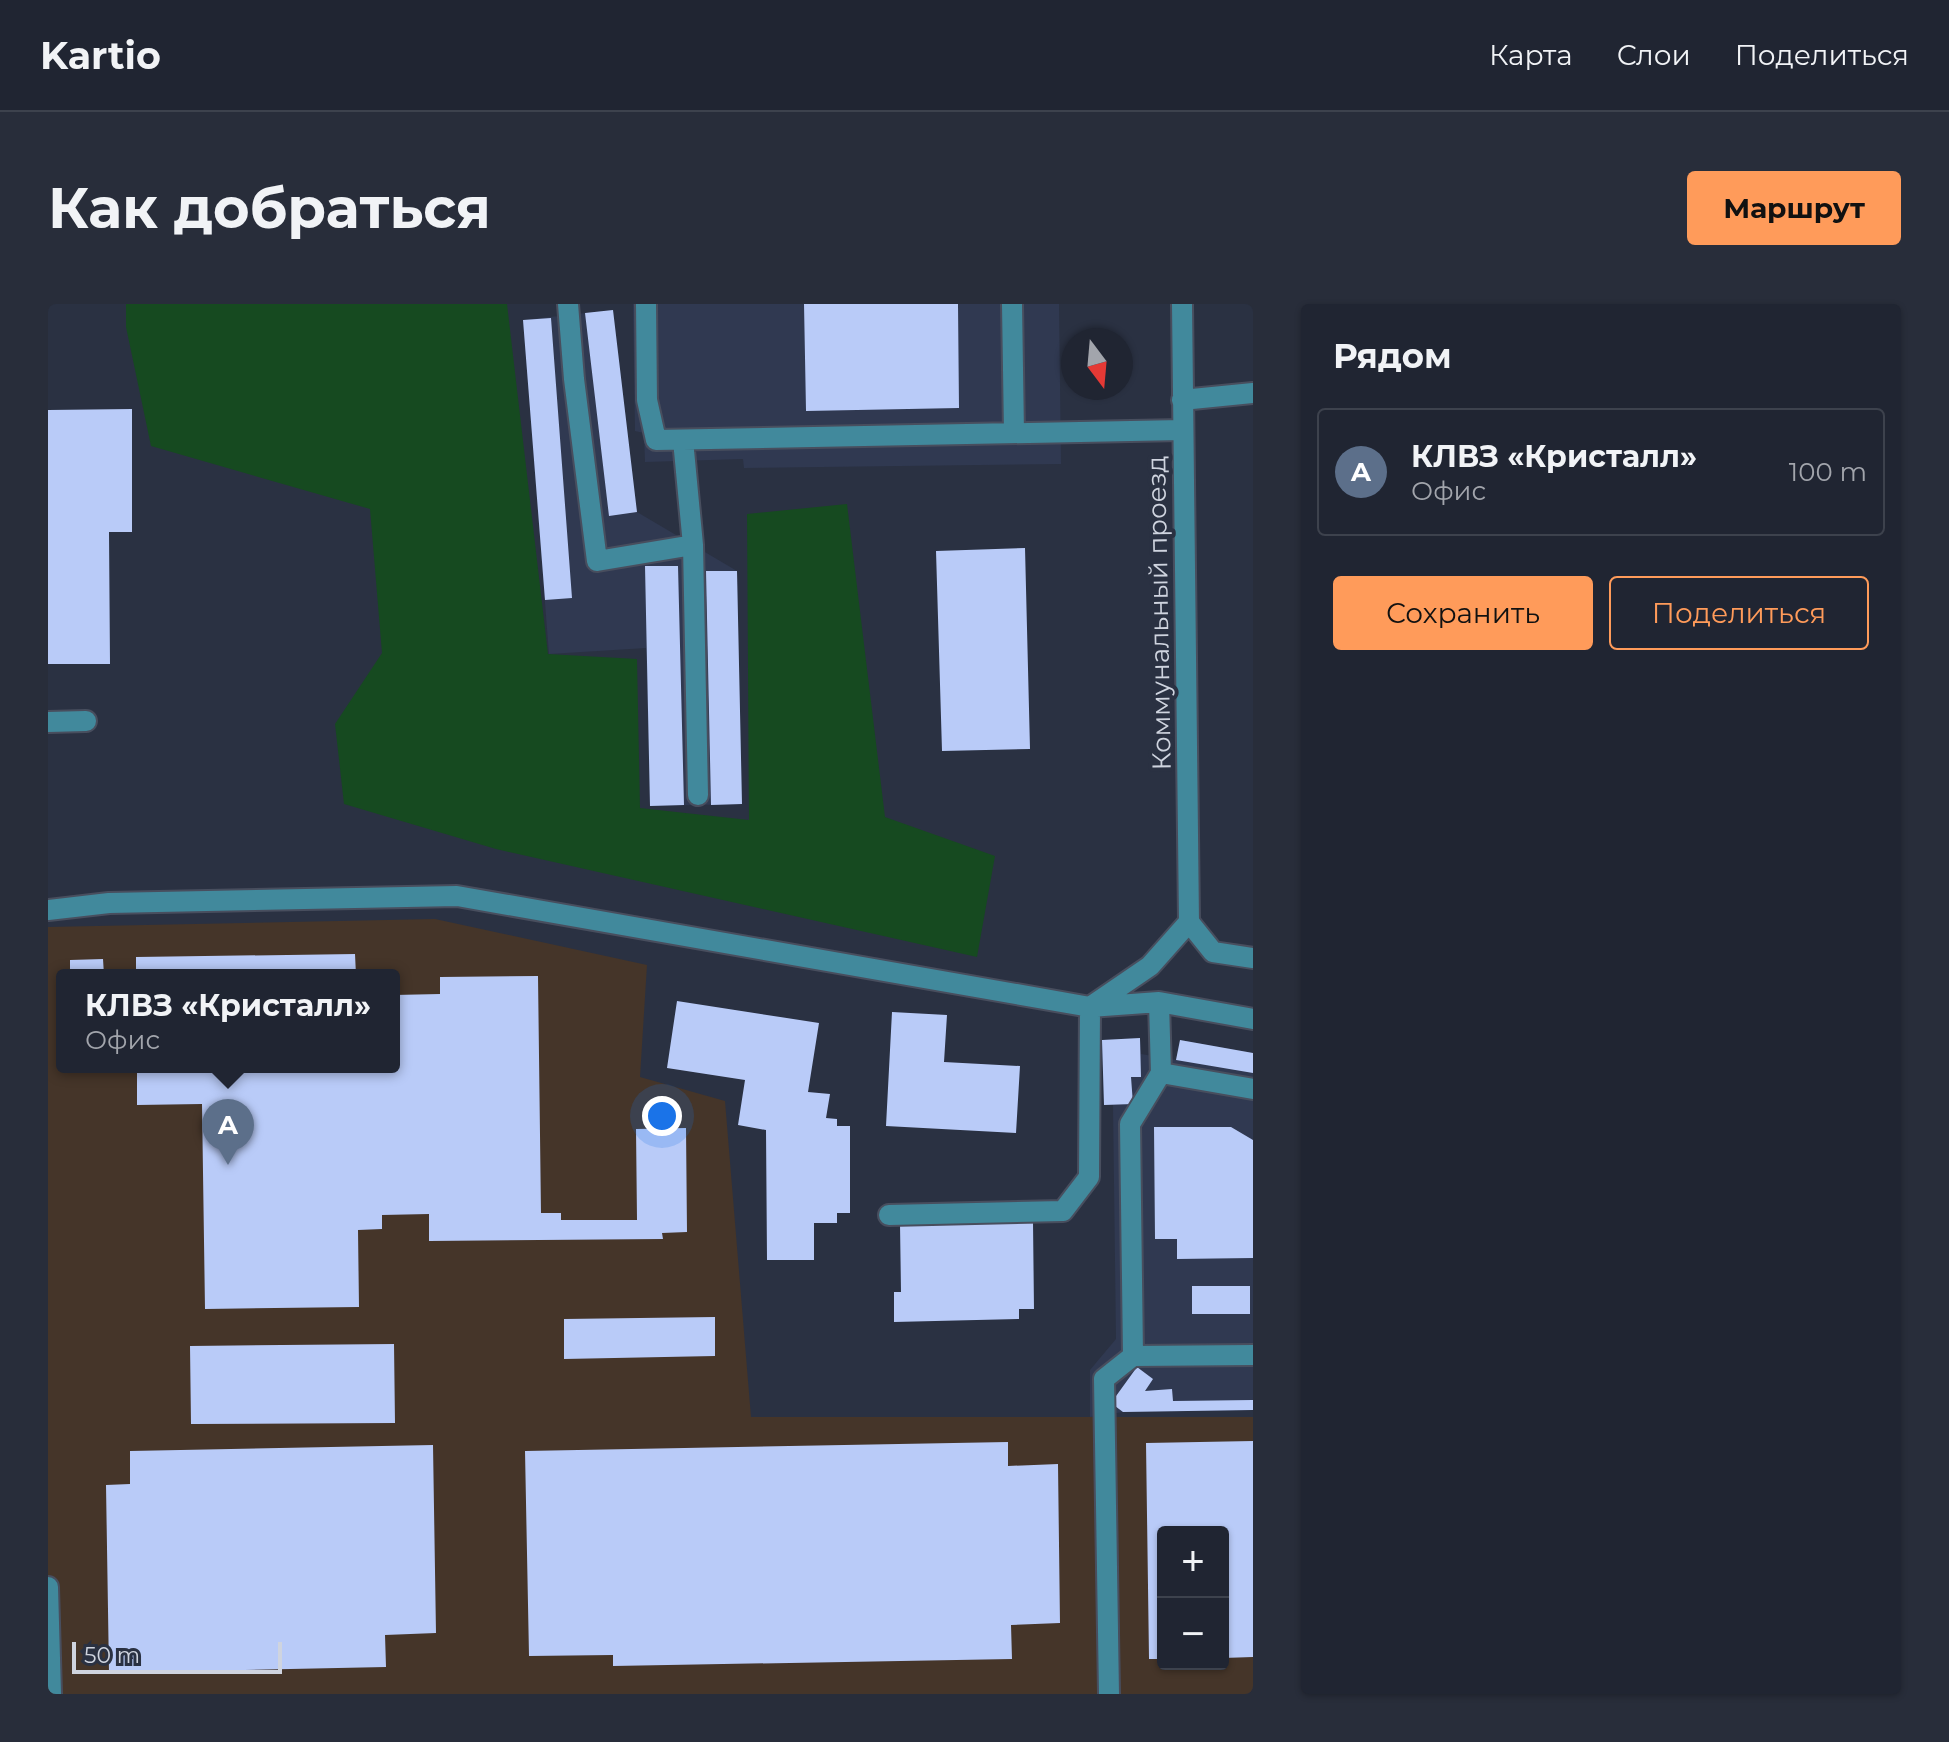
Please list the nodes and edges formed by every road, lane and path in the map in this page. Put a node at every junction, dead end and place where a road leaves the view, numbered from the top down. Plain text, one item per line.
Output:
1 (568, 304) edge
2 (646, 304) edge
3 (1012, 304) edge
4 (1182, 304) edge
5 (1253, 393) edge
6 (1182, 400) junction
7 (1182, 430) junction
8 (1014, 433) junction
9 (683, 440) junction
10 (693, 545) junction
11 (86, 721) dead end
12 (48, 722) edge
13 (698, 795) dead end
14 (48, 910) edge
15 (1189, 922) junction
16 (1253, 958) edge
17 (1159, 1002) junction
18 (1090, 1007) junction
19 (1253, 1019) edge
20 (1161, 1073) junction
21 (1253, 1089) edge
22 (889, 1215) dead end
23 (1253, 1355) edge
24 (1133, 1356) junction
25 (48, 1587) edge
26 (51, 1694) edge
27 (1109, 1694) edge

1 - 10 street
2 - 9 street
3 - 8 street
4 - 6 street, Коммунальный проезд
5 - 6 street
6 - 7 street, Коммунальный проезд
7 - 8 street
7 - 15 street, Коммунальный проезд
8 - 9 street
9 - 10 street
10 - 13 street
11 - 12 street
14 - 18 street
15 - 16 street
15 - 18 street
17 - 18 street
17 - 19 street
17 - 20 street
18 - 22 street
20 - 21 street
20 - 24 street
23 - 24 street
24 - 27 street
25 - 26 street

